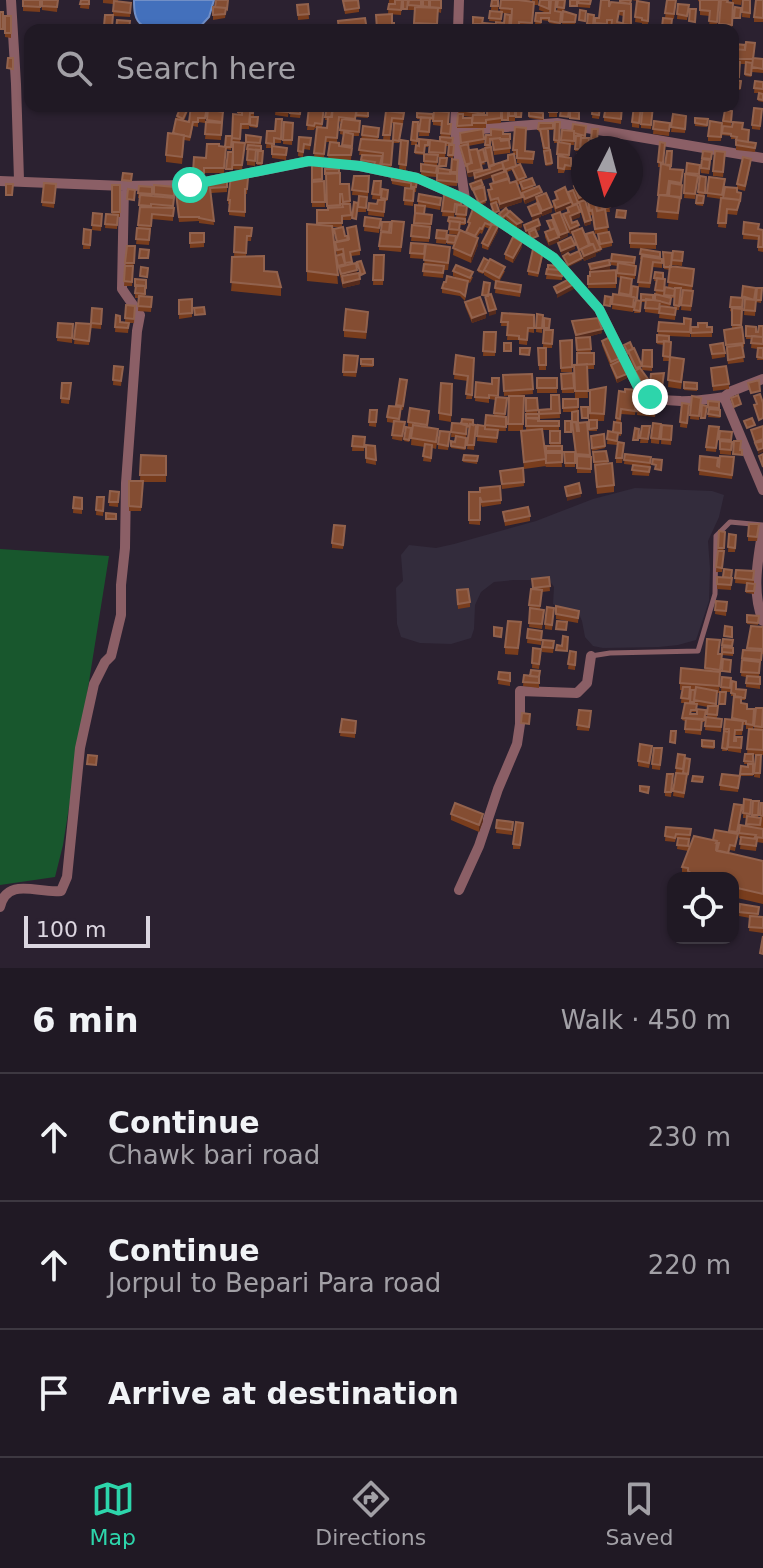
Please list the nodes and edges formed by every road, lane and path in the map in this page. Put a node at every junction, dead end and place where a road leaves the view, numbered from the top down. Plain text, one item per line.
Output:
1 (11, 0) edge
2 (459, 0) edge
3 (458, 24) edge
4 (456, 112) edge
5 (455, 131) junction
6 (763, 158) edge
7 (19, 180) junction
8 (0, 181) edge
9 (124, 186) junction
10 (465, 199) junction
11 (763, 379) edge
12 (724, 397) junction
13 (763, 490) edge
14 (763, 527) edge
15 (763, 621) edge
16 (591, 656) joint
17 (459, 890) dead end
18 (0, 907) edge

1 - 7 street
2 - 3 street
4 - 5 street
5 - 6 street
5 - 10 street
7 - 8 street
7 - 9 street
9 - 10 street
9 - 18 street
10 - 12 street
11 - 12 street
12 - 13 street
14 - 15 street
14 - 16 lane
16 - 17 street

